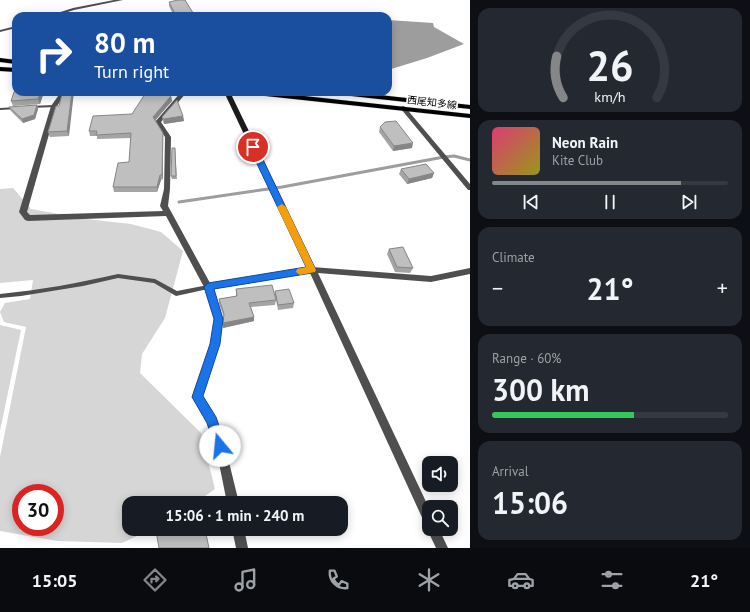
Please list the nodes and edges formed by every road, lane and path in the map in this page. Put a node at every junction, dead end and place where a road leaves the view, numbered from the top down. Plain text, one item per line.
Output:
1 (121, 0) edge
2 (63, 12) edge
3 (12, 28) edge
4 (0, 31) edge
5 (0, 60) edge
6 (12, 62) edge
7 (0, 69) edge
8 (12, 70) edge
9 (61, 96) edge
10 (181, 96) edge
11 (229, 96) edge
12 (287, 96) edge
13 (372, 96) edge
14 (54, 106) junction
15 (470, 106) edge
16 (403, 108) junction
17 (0, 109) edge
18 (470, 116) edge
19 (470, 188) edge
20 (167, 213) junction
21 (312, 270) junction
22 (470, 270) edge
23 (208, 287) junction
24 (0, 296) edge
25 (232, 496) edge
26 (422, 505) edge
27 (239, 536) edge
28 (436, 536) edge
29 (242, 548) edge
30 (442, 548) edge

1 - 2 street
3 - 4 street
5 - 6 main road
7 - 8 main road
9 - 14 street
10 - 20 street
11 - 21 street
12 - 16 main road, 西尾知多線
13 - 15 main road, 西尾知多線
14 - 17 lane
14 - 20 street
16 - 18 main road, 西尾知多線
16 - 19 street
20 - 23 street
21 - 22 street
21 - 23 street
21 - 26 street
23 - 24 lane
23 - 25 street
27 - 29 street
28 - 30 street

